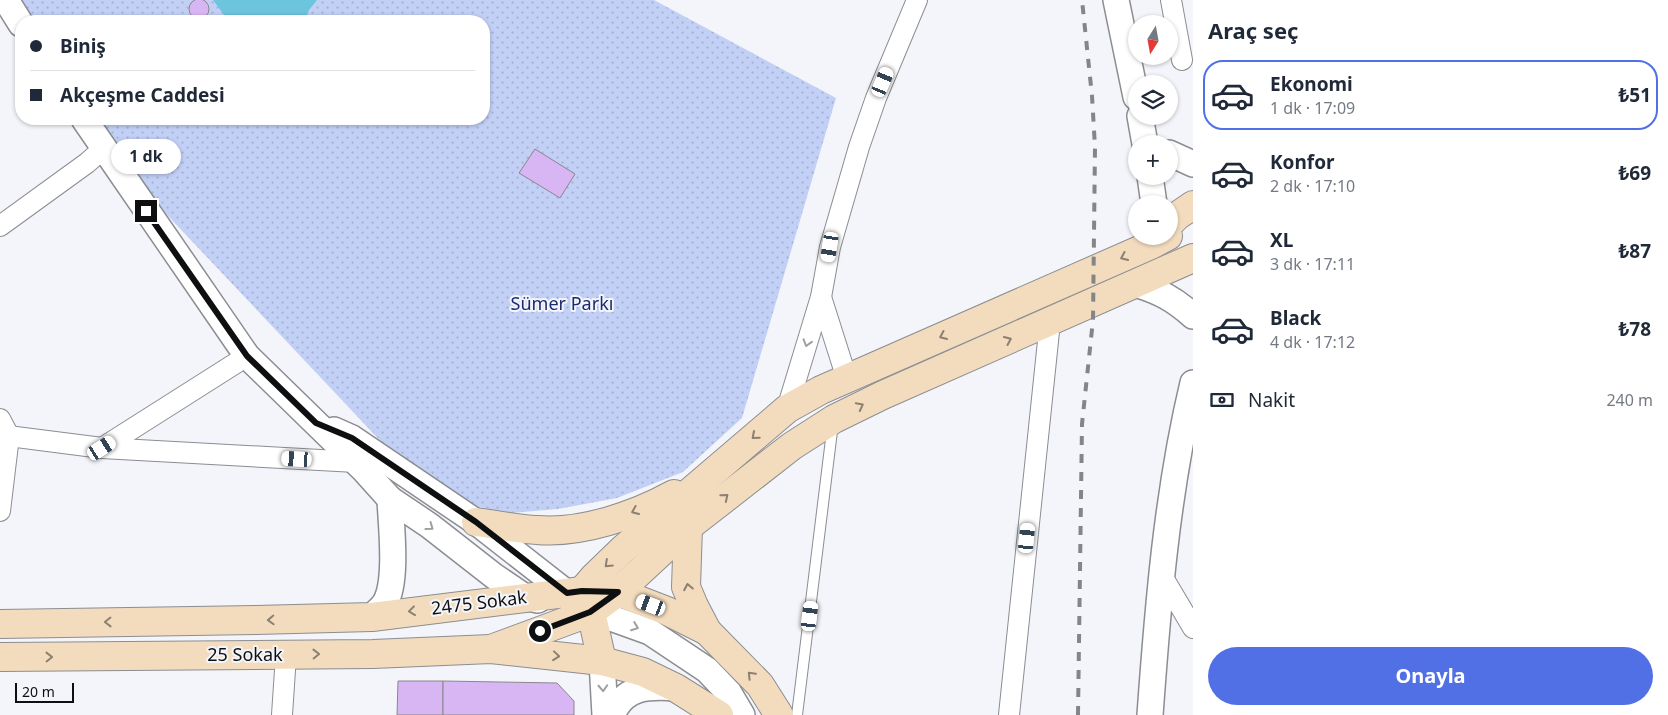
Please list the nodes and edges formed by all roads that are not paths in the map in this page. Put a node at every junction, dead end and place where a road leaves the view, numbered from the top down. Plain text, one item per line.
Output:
1 (6, 0) edge
2 (917, 0) edge
3 (1116, 0) edge
4 (1172, 1) edge
5 (15, 15) edge
6 (1182, 60) dead end
7 (1131, 75) edge
8 (88, 125) edge
9 (104, 148) junction
10 (1178, 157) edge
11 (1193, 164) edge
12 (1193, 205) edge
13 (1178, 215) edge
14 (1193, 223) edge
15 (0, 226) edge
16 (1178, 230) edge
17 (1144, 245) edge
18 (1193, 258) edge
19 (1193, 276) edge
20 (1135, 284) junction
21 (822, 297) junction
22 (1193, 316) edge
23 (1050, 322) junction
24 (247, 356) junction
25 (847, 379) junction
26 (1193, 383) edge
27 (787, 409) junction
28 (834, 420) junction
29 (316, 423) junction
30 (3, 430) edge
31 (102, 448) junction
32 (356, 462) junction
33 (710, 474) junction
34 (390, 499) junction
35 (0, 511) edge
36 (476, 522) junction
37 (688, 527) junction
38 (1161, 574) junction
39 (618, 592) junction
40 (525, 597) junction
41 (580, 599) junction
42 (372, 617) junction
43 (0, 624) edge
44 (1193, 628) edge
45 (707, 631) junction
46 (490, 649) junction
47 (286, 654) junction
48 (0, 657) edge
49 (602, 660) junction
50 (676, 688) junction
51 (282, 715) edge
52 (605, 715) edge
53 (612, 715) edge
54 (719, 715) edge
55 (742, 715) edge
56 (779, 715) edge
57 (797, 715) edge
58 (1009, 715) edge
59 (1150, 715) edge

1 - 5 street
2 - 21 street
3 - 7 street
4 - 6 street
8 - 9 street
9 - 15 street
9 - 24 street
10 - 11 street
12 - 13 main road
14 - 16 main road
17 -> 25 main road
18 - 20 main road
19 - 20 main road
20 - 22 street
20 - 23 main road
21 - 25 street
21 -> 27 street
28 -> 23 main road
23 - 58 street
24 - 29 street
24 - 31 street
25 - 27 main road
26 - 38 street
27 -> 33 main road
37 -> 28 main road
28 - 57 lane
29 - 32 street
29 - 36 street
30 - 31 street
30 - 35 street
31 - 32 street
32 - 34 street
33 -> 36 main road
33 -> 41 main road
34 -> 40 street
34 - 42 street
36 - 41 street
37 - 39 main road
45 -> 37 main road
38 - 44 street
38 - 59 street
39 - 41 main road, 2475 Sokak
39 - 45 main road, 2475 Sokak
40 - 41 main road, 2475 Sokak
40 -> 42 main road, 2475 Sokak
41 - 46 main road
41 - 49 main road
41 -> 55 street
42 -> 43 main road, 25 Sokak
56 -> 45 main road, 2475 Sokak
47 -> 46 main road, 25 Sokak
46 -> 49 main road
48 -> 47 main road, 25 Sokak
47 - 51 street
49 - 50 main road
49 -> 52 street
50 - 53 street
50 - 54 main road

